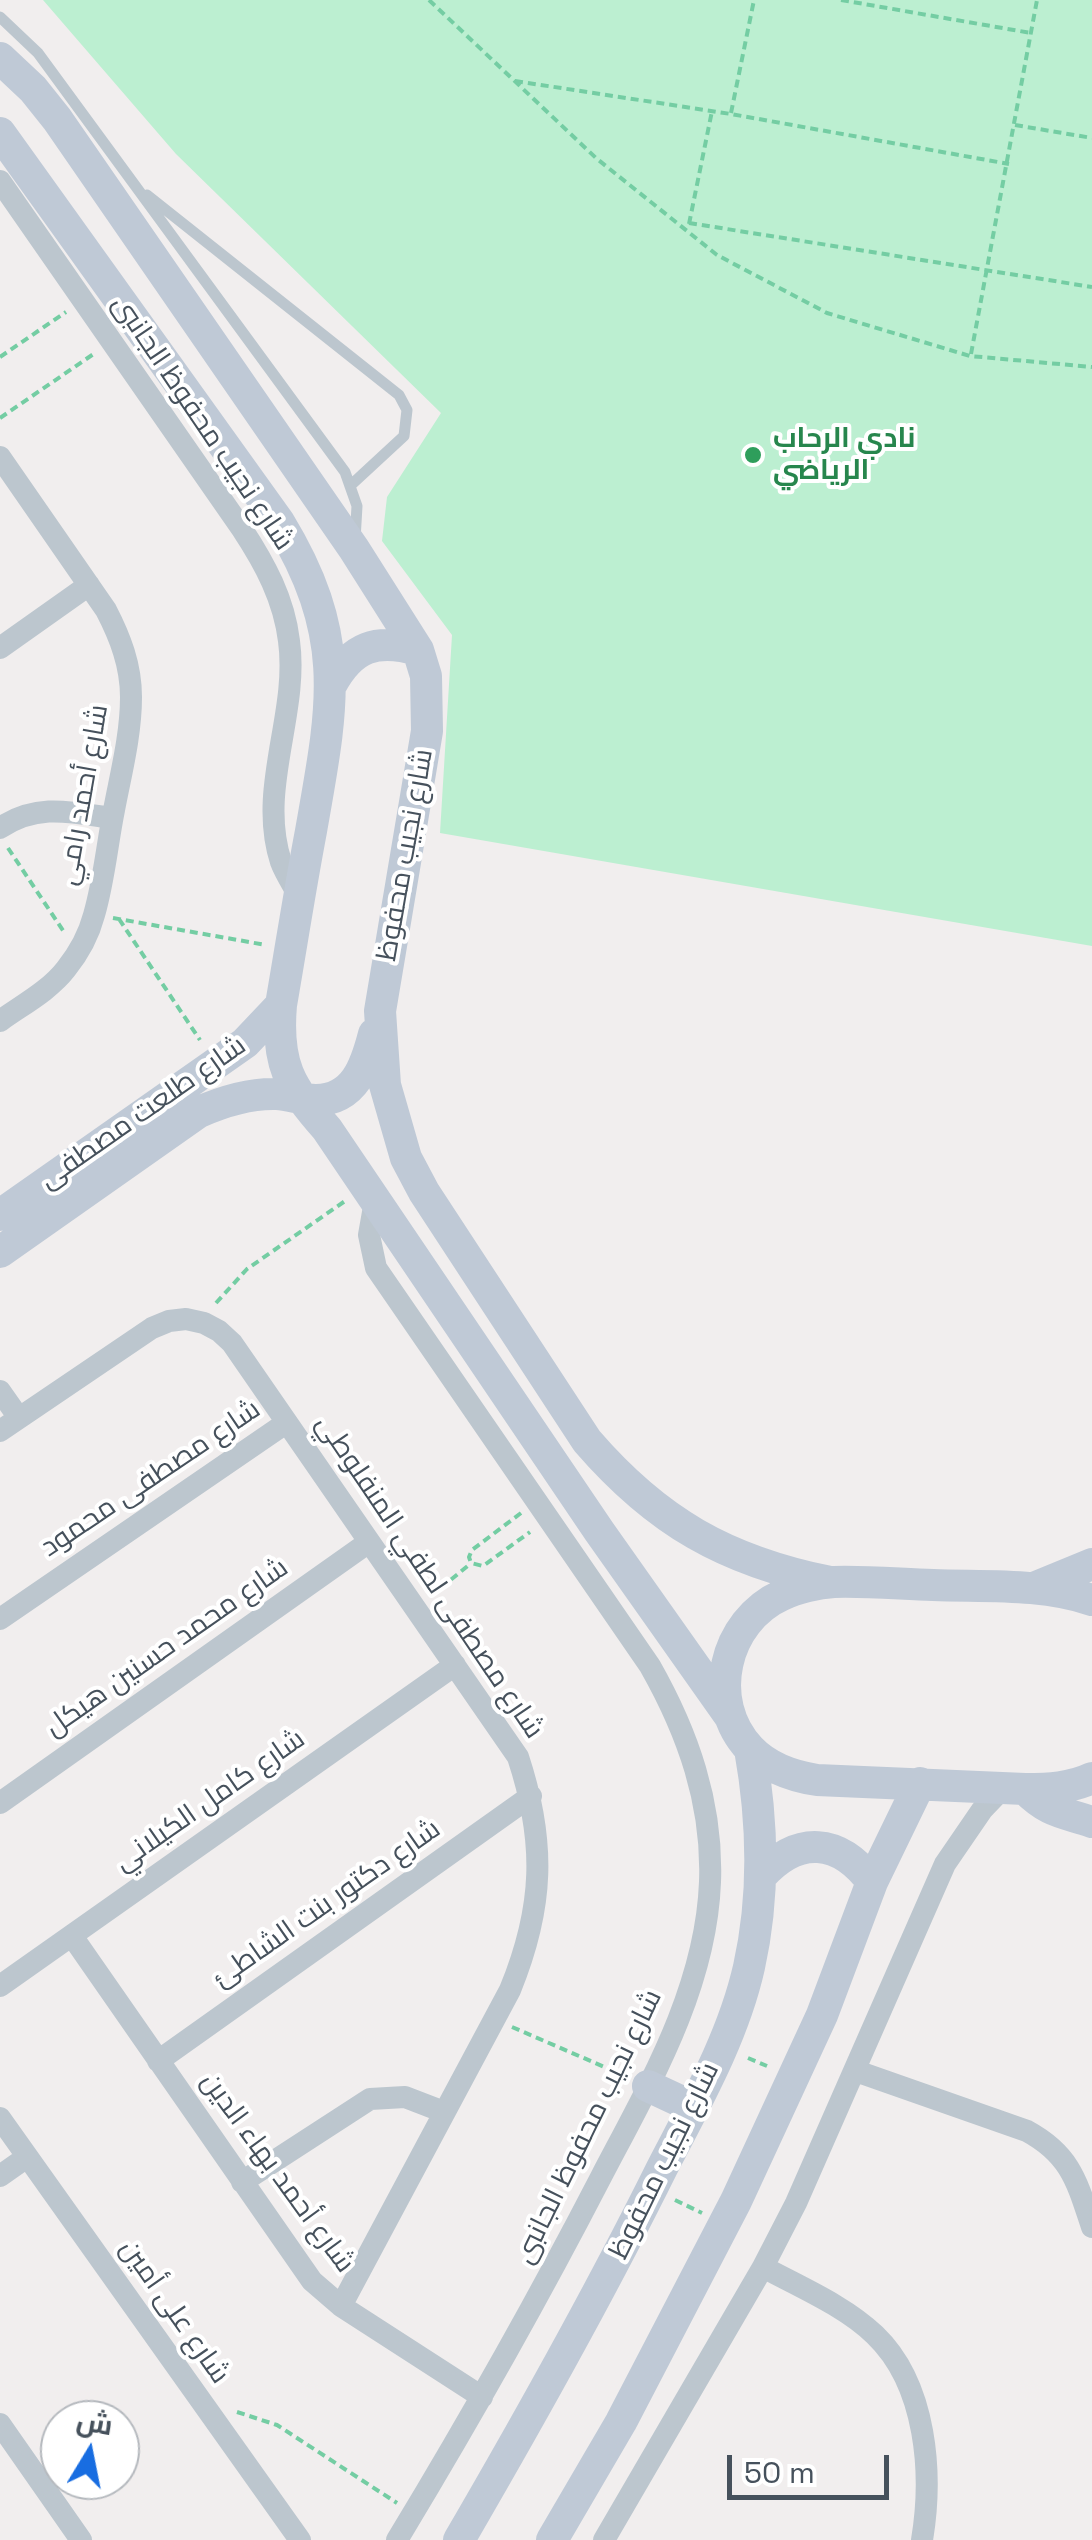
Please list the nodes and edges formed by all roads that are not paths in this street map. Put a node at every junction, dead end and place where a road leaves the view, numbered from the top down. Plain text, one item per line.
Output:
1 (0, 17) edge
2 (0, 58) edge
3 (62, 106) junction
4 (0, 133) edge
5 (0, 181) edge
6 (136, 186) junction
7 (2, 465) edge
8 (351, 485) junction
9 (354, 549) junction
10 (89, 585) junction
11 (0, 648) edge
12 (418, 650) junction
13 (332, 684) junction
14 (112, 818) junction
15 (0, 828) edge
16 (299, 896) junction
17 (281, 1005) junction
18 (380, 1010) junction
19 (0, 1020) edge
20 (298, 1097) junction
21 (370, 1194) junction
22 (0, 1215) edge
23 (0, 1252) edge
24 (0, 1391) edge
25 (286, 1422) junction
26 (9, 1424) edge
27 (370, 1542) junction
28 (1092, 1564) edge
29 (830, 1582) junction
30 (1031, 1588) junction
31 (1092, 1600) edge
32 (0, 1619) edge
33 (454, 1665) junction
34 (729, 1714) junction
35 (750, 1750) junction
36 (1092, 1778) edge
37 (920, 1783) junction
38 (1014, 1788) junction
39 (531, 1796) junction
40 (0, 1803) edge
41 (1092, 1822) edge
42 (761, 1876) junction
43 (872, 1882) junction
44 (72, 1936) junction
45 (0, 1986) edge
46 (158, 2060) junction
47 (856, 2071) junction
48 (648, 2086) junction
49 (694, 2107) junction
50 (444, 2112) junction
51 (0, 2118) edge
52 (26, 2156) junction
53 (0, 2176) edge
54 (242, 2182) junction
55 (1092, 2227) edge
56 (763, 2266) junction
57 (341, 2306) junction
58 (482, 2397) junction
59 (0, 2424) edge
60 (81, 2540) edge
61 (300, 2540) edge
62 (397, 2540) edge
63 (459, 2540) edge
64 (552, 2540) edge
65 (604, 2540) edge
66 (922, 2540) edge

1 - 3 lane
2 - 3 street, شارع نجيب محفوظ
3 - 6 lane
3 - 9 street, شارع نجيب محفوظ
4 - 13 street
5 - 16 street, شارع نجيب محفوظ الجانبى
6 - 8 lane
6 - 8 lane
7 - 10 street, شارع أحمد رامي
8 - 9 lane
9 - 12 street, شارع نجيب محفوظ
10 - 11 street
10 - 14 street, شارع أحمد رامي
12 - 13 street
12 - 18 street, شارع نجيب محفوظ
13 - 16 street
14 - 15 street
14 - 19 street, شارع أحمد رامي
16 - 17 street
17 - 20 street
17 - 22 street, شارع طلعت مصطفى
18 - 20 street, شارع طلعت مصطفى
18 - 29 street, شارع نجيب محفوظ
20 - 21 street
20 - 23 street, شارع طلعت مصطفى
21 - 34 street
21 - 48 street, شارع نجيب محفوظ الجانبى
24 - 26 street
25 - 26 street, شارع مصطفى لطفي المنفلوطي
25 - 27 street, شارع مصطفى لطفي المنفلوطي
25 - 32 street, شارع مصطفى محمود
27 - 33 street, شارع مصطفى لطفي المنفلوطي
27 - 40 street, شارع محمد حسنين هيكل
28 - 30 street
29 - 30 street
29 - 34 street
30 - 31 street
33 - 39 street, شارع مصطفى لطفي المنفلوطي
33 - 44 street, شارع كامل الكيلاني
34 - 35 street
35 - 37 street
35 - 42 street, شارع نجيب محفوظ
36 - 38 street
37 - 38 street
37 - 43 street
38 - 41 street
38 - 47 street
39 - 46 street, شارع دكتور بنت الشاطئ
39 - 50 street, شارع مصطفى لطفي المنفلوطي
42 - 43 street
42 - 49 street, شارع نجيب محفوظ
43 - 64 street
44 - 45 street, شارع كامل الكيلاني
44 - 46 street, شارع أحمد بهاء الدين
46 - 54 street, شارع أحمد بهاء الدين
47 - 55 street
47 - 56 street
48 - 49 street
48 - 58 street, شارع نجيب محفوظ الجانبى
49 - 63 street, شارع نجيب محفوظ
50 - 54 street
50 - 57 street, شارع مصطفى لطفي المنفلوطي
51 - 52 street, شارع على أمين
52 - 53 street
52 - 61 street, شارع على أمين
54 - 57 street, شارع أحمد بهاء الدين
56 - 65 street
56 - 66 street
57 - 58 street, شارع أحمد بهاء الدين
58 - 62 street, شارع نجيب محفوظ الجانبى
59 - 60 street

